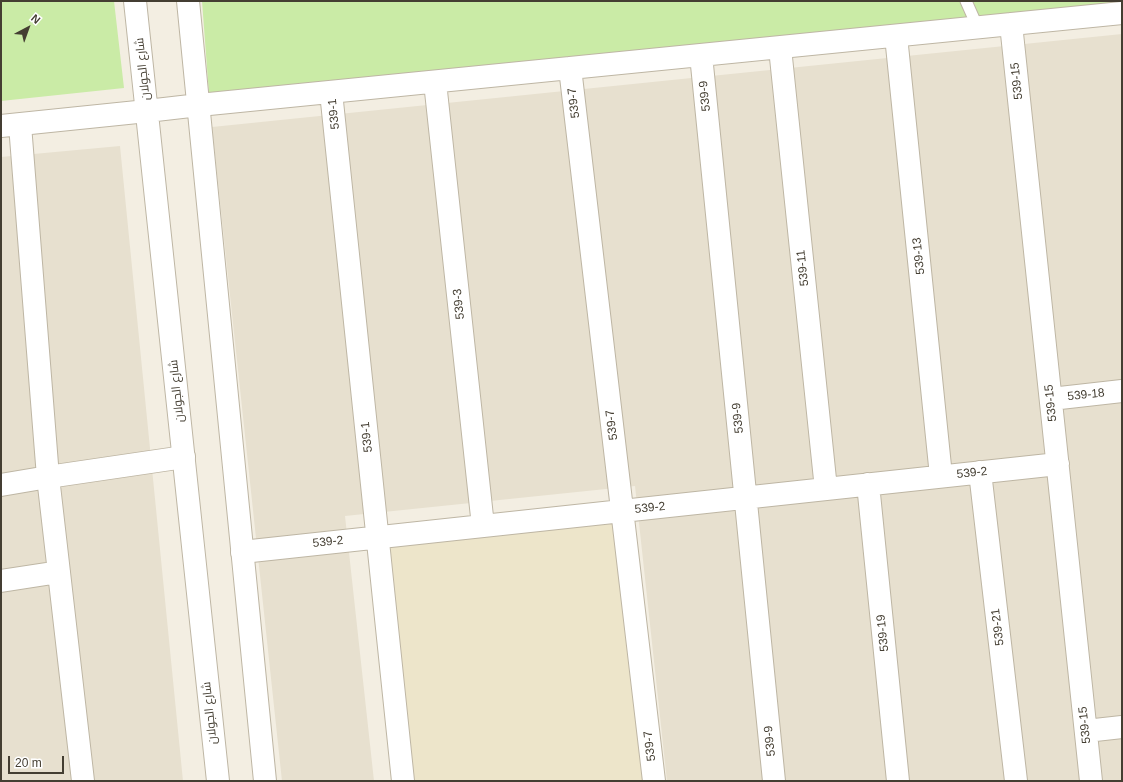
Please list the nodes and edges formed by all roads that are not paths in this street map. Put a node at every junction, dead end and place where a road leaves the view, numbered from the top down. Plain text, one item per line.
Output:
1 (136, 1) edge
2 (188, 1) edge
3 (966, 1) edge
4 (1122, 13) edge
5 (1011, 24) junction
6 (978, 28) junction
7 (896, 36) junction
8 (780, 48) junction
9 (701, 55) junction
10 (570, 68) junction
11 (435, 82) junction
12 (331, 92) junction
13 (199, 105) junction
14 (147, 111) junction
15 (11, 125) edge
16 (1122, 391) edge
17 (1051, 399) junction
18 (184, 458) junction
19 (1058, 464) junction
20 (980, 472) junction
21 (941, 476) junction
22 (48, 477) junction
23 (868, 484) junction
24 (1, 485) edge
25 (826, 489) junction
26 (746, 497) junction
27 (622, 511) junction
28 (483, 526) junction
29 (378, 537) junction
30 (242, 552) junction
31 (59, 572) junction
32 (1, 581) edge
33 (1122, 727) edge
34 (1086, 731) junction
35 (83, 781) edge
36 (218, 781) edge
37 (265, 781) edge
38 (403, 781) edge
39 (654, 781) edge
40 (774, 781) edge
41 (898, 781) edge
42 (1016, 781) edge
43 (1091, 781) edge

1 - 14 street, شارع الجولان
2 - 13 street
3 - 6 lane
4 - 5 street
5 - 6 street
5 - 17 street, 539-15
6 - 7 street
7 - 8 street
7 - 21 street, 539-13
8 - 9 street
8 - 25 street, 539-11
9 - 10 street
9 - 26 street, 539-9
10 - 11 street
10 - 27 street, 539-7
11 - 12 street
11 - 28 street, 539-3
12 - 13 street
12 - 29 street, 539-1
13 - 14 street
13 - 30 street
14 - 15 street
14 - 18 street, شارع الجولان
15 - 22 street
16 - 17 street, 539-18
17 - 19 street, 539-15
18 - 22 street
18 - 36 street, شارع الجولان
19 - 20 street, 539-2
19 - 34 street, 539-15
20 - 21 street, 539-2
20 - 42 street, 539-21
21 - 23 street, 539-2
22 - 24 street
22 - 31 street
23 - 25 street, 539-2
23 - 41 street, 539-19
25 - 26 street, 539-2
26 - 27 street, 539-2
26 - 40 street, 539-9
27 - 28 street, 539-2
27 - 39 street, 539-7
28 - 29 street, 539-2
29 - 30 street, 539-2
29 - 38 street, 539-1
30 - 37 street
31 - 32 street
31 - 35 street
33 - 34 street
34 - 43 street, 539-15

